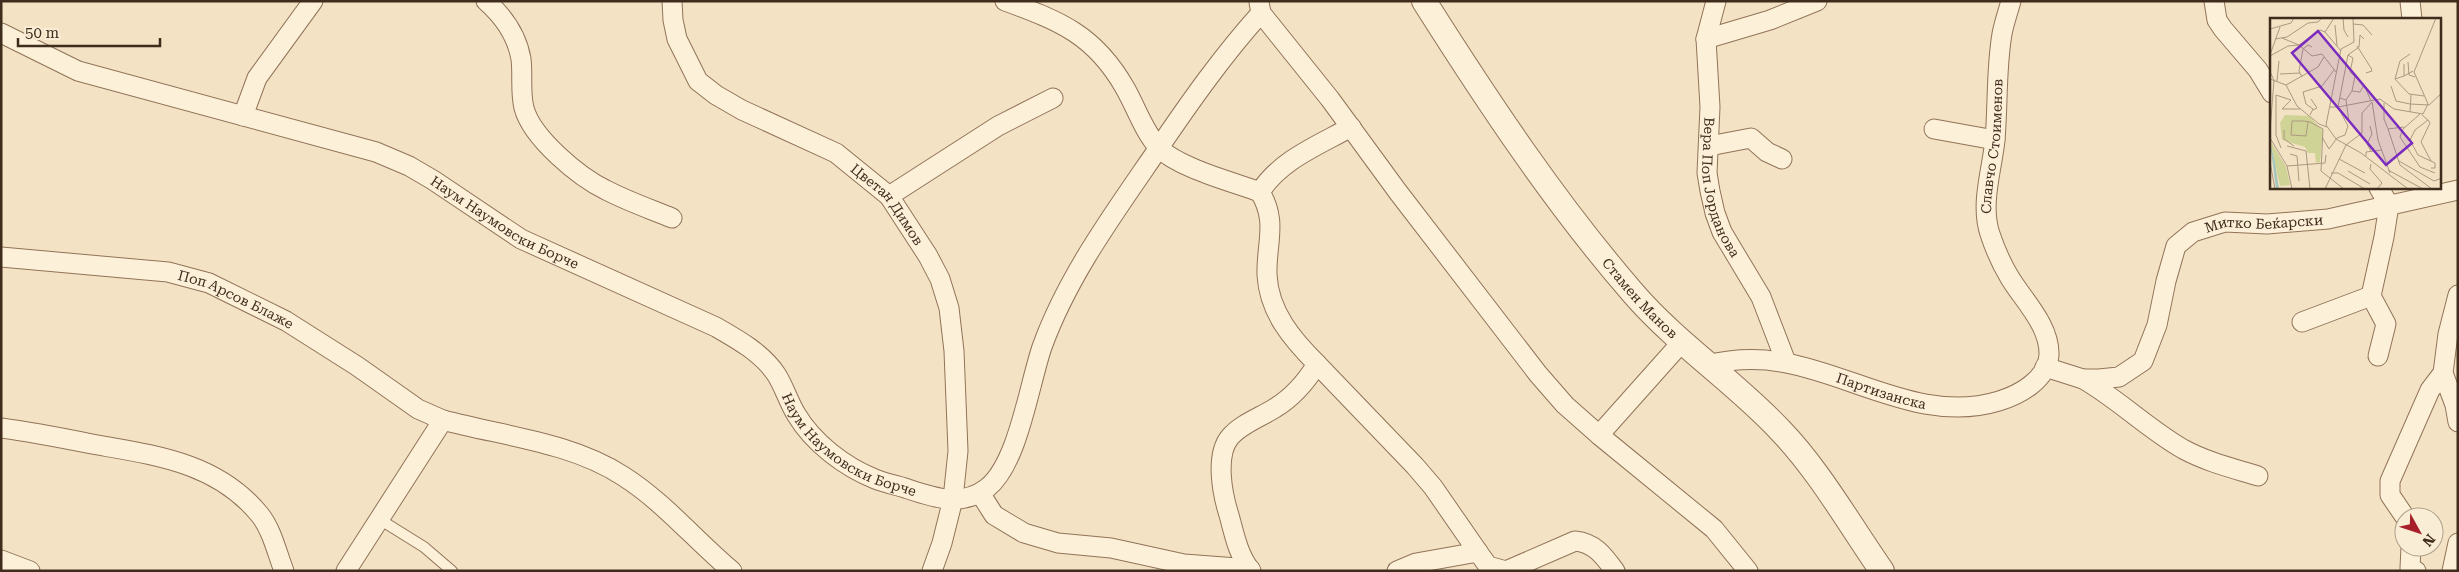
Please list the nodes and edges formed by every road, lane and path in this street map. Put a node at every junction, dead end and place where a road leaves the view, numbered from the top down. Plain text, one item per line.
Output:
1 (313, 1) edge
2 (486, 1) edge
3 (672, 1) edge
4 (1005, 1) edge
5 (1424, 1) edge
6 (1716, 1) edge
7 (1817, 1) edge
8 (2011, 1) edge
9 (2214, 1) edge
10 (2410, 1) edge
11 (1260, 7) edge
12 (2412, 18) edge
13 (1, 33) edge
14 (1706, 39) junction
15 (2270, 90) edge
16 (1052, 98) dead end
17 (243, 116) junction
18 (1351, 127) junction
19 (1934, 129) dead end
20 (1995, 140) junction
21 (1709, 146) junction
22 (1159, 148) junction
23 (1782, 159) dead end
24 (2381, 189) edge
25 (2458, 190) edge
26 (1260, 192) junction
27 (889, 196) junction
28 (2395, 198) edge
29 (672, 218) dead end
30 (1, 257) edge
31 (2458, 295) edge
32 (2371, 296) junction
33 (2302, 322) dead end
34 (1681, 343) junction
35 (2378, 356) dead end
36 (1786, 362) junction
37 (1317, 364) junction
38 (1707, 365) junction
39 (2045, 367) junction
40 (2443, 373) junction
41 (2083, 379) junction
42 (443, 420) junction
43 (2458, 422) edge
44 (1, 428) edge
45 (1599, 435) junction
46 (2258, 476) dead end
47 (980, 493) junction
48 (953, 499) junction
49 (2398, 507) edge
50 (379, 519) junction
51 (2458, 543) edge
52 (1478, 552) junction
53 (2411, 557) edge
54 (1, 560) edge
55 (1250, 570) edge
56 (30, 571) edge
57 (284, 571) edge
58 (346, 571) edge
59 (452, 571) edge
60 (732, 571) edge
61 (932, 571) edge
62 (1397, 571) edge
63 (1615, 571) edge
64 (1748, 571) edge
65 (1882, 571) edge
66 (2416, 571) edge
67 (2452, 571) edge

1 - 17 street
2 - 29 street
3 - 27 street, Цветан Димов
4 - 22 street
5 - 34 street, Стамен Манов
6 - 14 street, Вера Поп Јорданова
7 - 14 street
8 - 20 street, Славчо Стоименов
9 - 15 street
10 - 12 street
11 - 18 street
11 - 22 street
13 - 17 street, Наум Наумовски Борче
14 - 21 street, Вера Поп Јорданова
16 - 27 street
17 - 48 street, Наум Наумовски Борче
18 - 26 street
18 - 45 street
19 - 20 street
20 - 39 street, Славчо Стоименов
21 - 23 street
21 - 36 street, Вера Поп Јорданова
22 - 26 street
22 - 47 street
24 - 28 street
25 - 28 street, Митко Беќарски
26 - 37 street
27 - 48 street, Цветан Димов
28 - 32 street
28 - 41 street, Митко Беќарски
30 - 42 street, Поп Арсов Блаже
31 - 40 street
32 - 33 street
32 - 35 street
34 - 38 street, Стамен Манов
34 - 45 street
36 - 38 street, Партизанска
36 - 39 street, Партизанска
37 - 52 street
37 - 55 street
38 - 65 street, Стамен Манов
39 - 41 street, Митко Беќарски
40 - 43 street
40 - 49 street
41 - 46 street
42 - 50 street
42 - 60 street, Поп Арсов Блаже
44 - 57 street
45 - 64 street
47 - 48 street, Наум Наумовски Борче
47 - 55 street
48 - 61 street, Цветан Димов
50 - 58 street
50 - 59 lane
51 - 67 street
52 - 62 street
52 - 63 street
53 - 66 street
54 - 56 street

